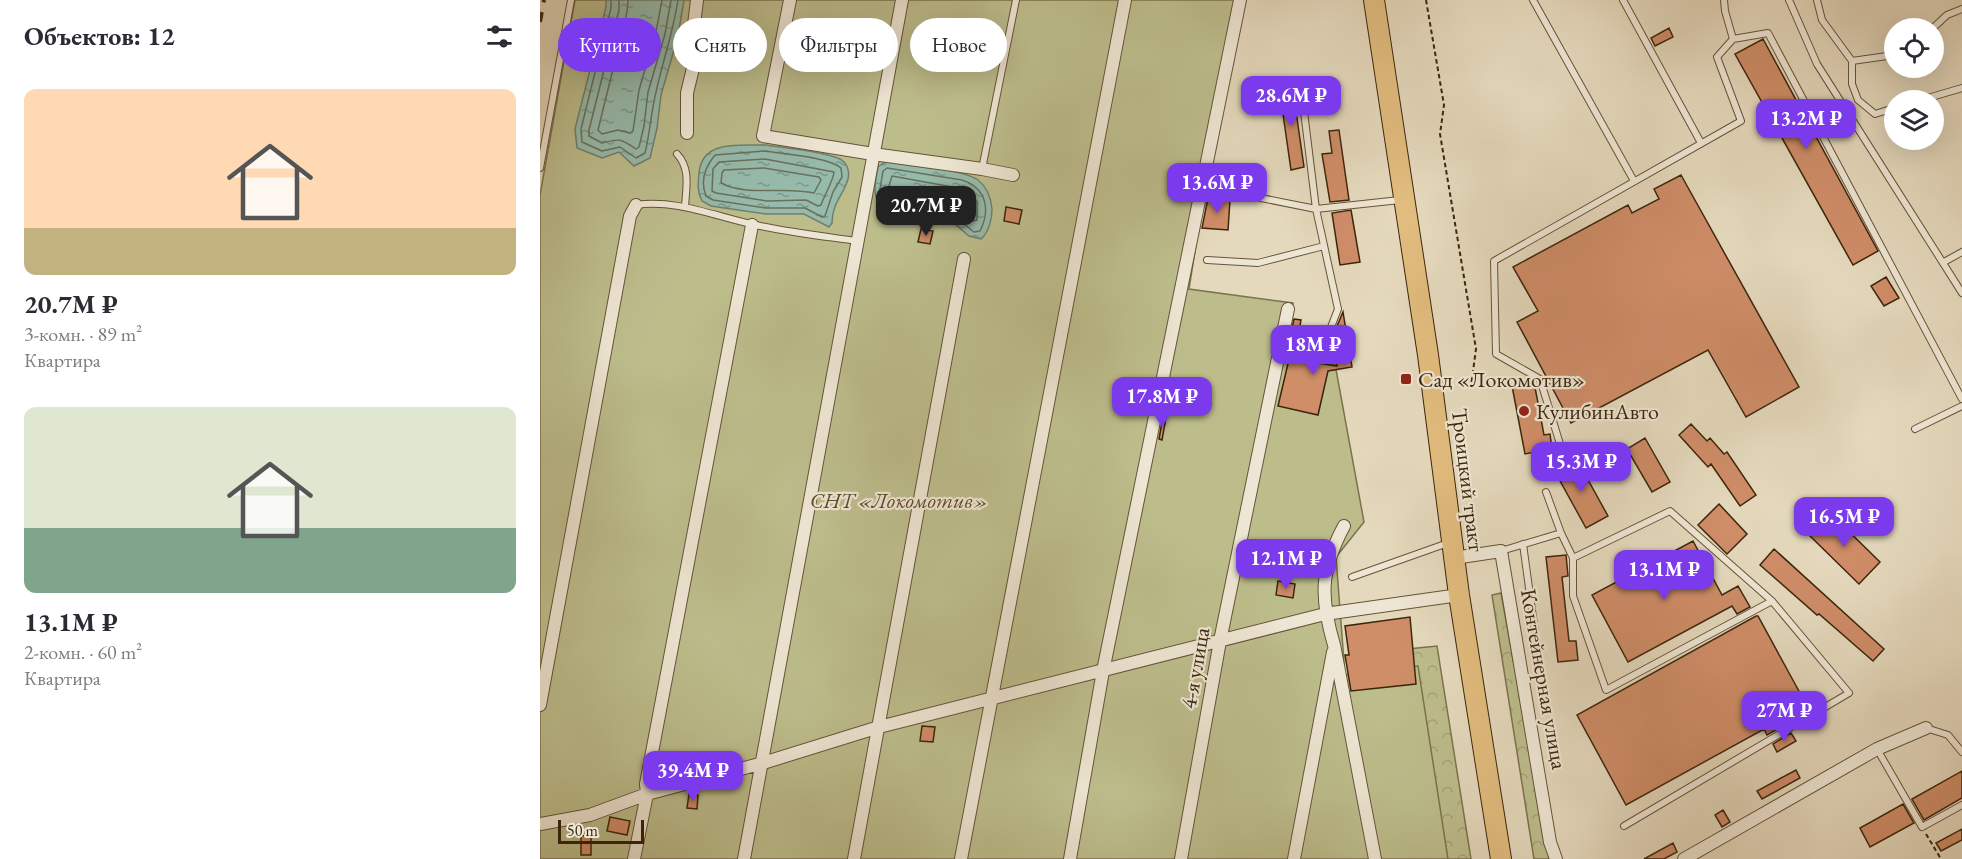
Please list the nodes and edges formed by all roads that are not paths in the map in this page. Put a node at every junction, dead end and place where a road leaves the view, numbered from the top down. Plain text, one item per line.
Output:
1 (571, 0) edge
2 (697, 0) edge
3 (790, 0) edge
4 (902, 0) edge
5 (1016, 0) edge
6 (1125, 0) edge
7 (1240, 0) edge
8 (1374, 0) edge
9 (1533, 0) edge
10 (1623, 0) edge
11 (1724, 0) edge
12 (1789, 0) edge
13 (1817, 0) edge
14 (1962, 9) edge
15 (1944, 18) edge
16 (1733, 39) junction
17 (1884, 56) edge
18 (1852, 61) junction
19 (1300, 87) dead end
20 (1962, 88) edge
21 (1944, 93) edge
22 (1884, 111) edge
23 (687, 133) dead end
24 (1701, 143) junction
25 (677, 154) dead end
26 (873, 154) junction
27 (540, 168) edge
28 (982, 169) junction
29 (1013, 176) dead end
30 (1634, 182) junction
31 (1226, 191) dead end
32 (1404, 200) junction
33 (636, 205) joint
34 (685, 207) junction
35 (1316, 209) junction
36 (752, 225) junction
37 (858, 242) junction
38 (1324, 246) junction
39 (1962, 252) edge
40 (964, 259) dead end
41 (1207, 260) dead end
42 (1944, 262) junction
43 (1962, 293) edge
44 (1288, 309) dead end
45 (1319, 358) dead end
46 (1962, 399) edge
47 (1962, 406) edge
48 (1915, 429) dead end
49 (1560, 444) dead end
50 (1546, 492) dead end
51 (1344, 526) dead end
52 (1560, 533) junction
53 (1523, 544) junction
54 (1453, 550) junction
55 (1500, 551) junction
56 (1573, 558) junction
57 (1352, 578) dead end
58 (1459, 595) junction
59 (1772, 601) junction
60 (1325, 614) junction
61 (1535, 632) dead end
62 (1221, 641) junction
63 (1334, 645) junction
64 (1103, 671) junction
65 (991, 699) junction
66 (540, 705) edge
67 (879, 727) junction
68 (1926, 729) joint
69 (1877, 749) junction
70 (1962, 752) edge
71 (763, 763) junction
72 (647, 794) junction
73 (1962, 805) edge
74 (540, 824) edge
75 (1624, 826) dead end
76 (1702, 855) edge
77 (634, 859) edge
78 (744, 859) edge
79 (854, 859) edge
80 (962, 859) edge
81 (1070, 859) edge
82 (1181, 859) edge
83 (1294, 859) edge
84 (1376, 859) edge
85 (1502, 859) edge
86 (1556, 859) edge
87 (1684, 859) edge

1 - 27 lane
2 - 23 street
3 - 26 street
4 - 26 street
5 - 28 lane
6 - 65 street
7 - 64 street
8 - 32 main road, Троицкий тракт
9 - 30 lane
10 - 24 lane
11 - 16 lane
12 - 42 lane
13 - 18 lane
14 - 15 lane
16 - 24 lane
16 - 46 lane
17 - 18 lane
18 - 22 lane
19 - 35 lane
20 - 21 lane
24 - 30 lane
25 - 34 lane
26 - 28 street
26 - 37 street
28 - 29 street
30 - 49 lane
31 - 35 lane
32 - 35 lane
32 - 54 main road, Троицкий тракт
33 - 34 lane
33 - 66 street
34 - 36 lane
35 - 38 lane
36 - 37 lane
36 - 72 street
37 - 71 street
38 - 41 lane
38 - 45 lane
39 - 42 lane
40 - 67 street
42 - 43 lane
44 - 62 street, 4-я улица
47 - 48 lane
50 - 52 lane
51 - 60 street
52 - 53 lane
52 - 56 lane
53 - 55 lane
53 - 61 lane
54 - 55 street
54 - 57 lane
54 - 58 main road, Троицкий тракт
55 - 86 street, Контейнерная улица
56 - 59 lane
56 - 59 lane
58 - 60 street
58 - 85 main road, Троицкий тракт
59 - 75 lane
60 - 62 street
60 - 63 street
62 - 64 street
62 - 82 street, 4-я улица
63 - 83 street
63 - 84 street
64 - 65 street
64 - 81 street
65 - 67 street
65 - 80 street
67 - 71 street
67 - 79 street
68 - 69 street
68 - 70 lane
69 - 73 lane
69 - 76 street
71 - 72 street
71 - 78 street
72 - 74 street
72 - 77 street
76 - 87 street

